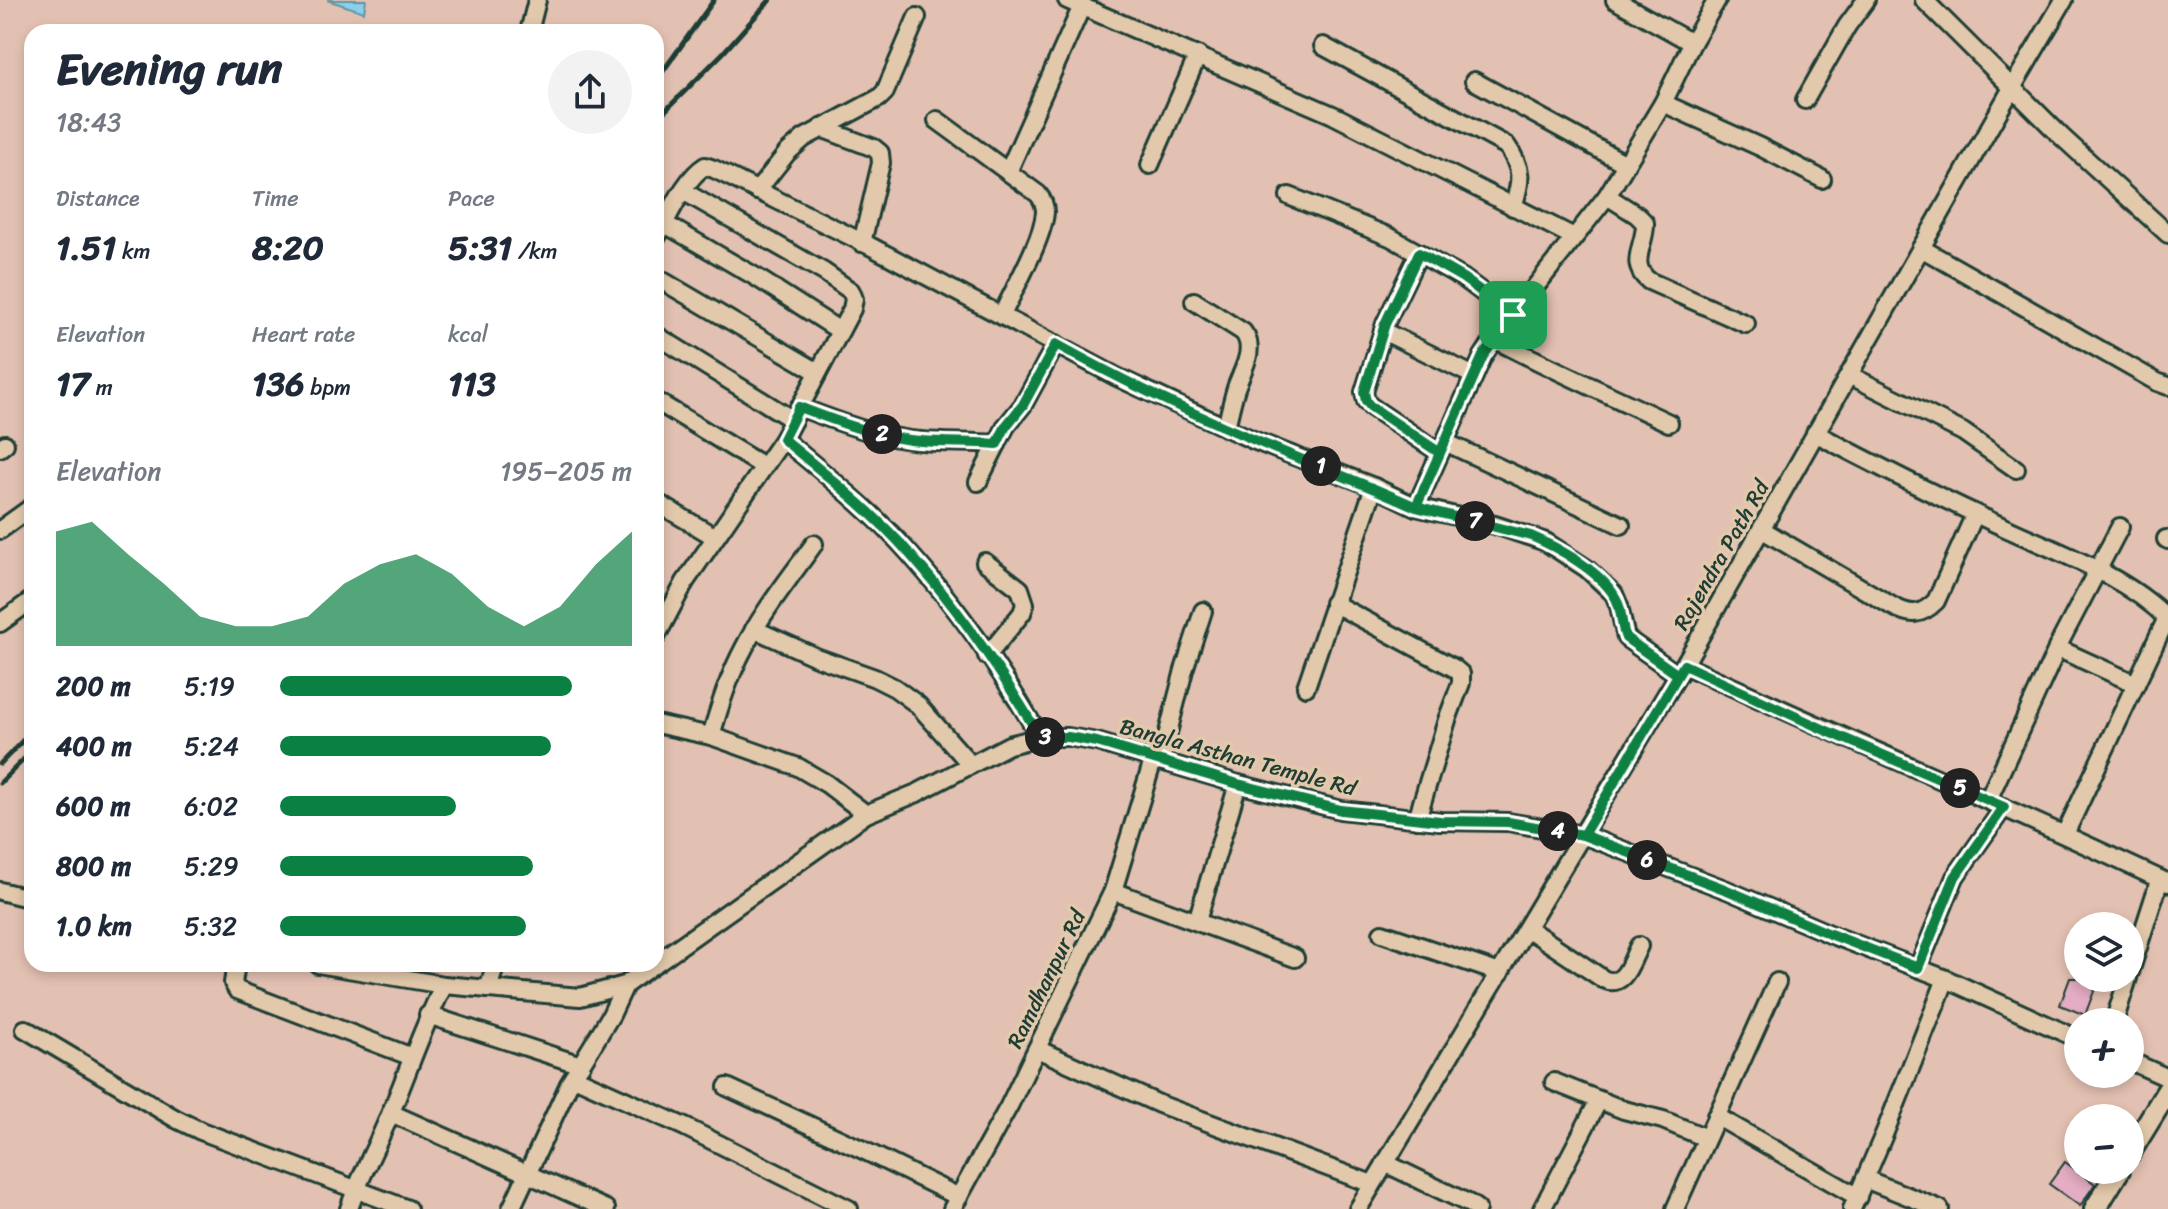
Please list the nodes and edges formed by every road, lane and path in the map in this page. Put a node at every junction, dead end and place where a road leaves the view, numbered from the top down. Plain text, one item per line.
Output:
1 (537, 0) edge
2 (1615, 0) edge
3 (1717, 0) edge
4 (1866, 0) edge
5 (1924, 0) edge
6 (2064, 0) edge
7 (1074, 3) edge
8 (917, 17) dead end
9 (531, 24) edge
10 (1692, 43) junction
11 (1323, 46) dead end
12 (1198, 55) junction
13 (1474, 81) dead end
14 (2012, 88) junction
15 (1805, 100) dead end
16 (1663, 103) junction
17 (937, 120) dead end
18 (821, 128) junction
19 (1626, 164) junction
20 (1150, 165) dead end
21 (1008, 172) junction
22 (1822, 179) dead end
23 (683, 191) junction
24 (757, 191) junction
25 (1289, 196) dead end
26 (1607, 196) junction
27 (1513, 207) junction
28 (664, 224) edge
29 (664, 233) edge
30 (2168, 234) edge
31 (1574, 237) junction
32 (862, 243) junction
33 (1921, 248) junction
34 (1419, 253) junction
35 (664, 282) edge
36 (1194, 301) dead end
37 (1002, 315) junction
38 (1513, 315) junction
39 (1746, 324) dead end
40 (840, 331) junction
41 (1383, 331) junction
42 (664, 339) edge
43 (1494, 339) junction
44 (1056, 344) junction
45 (818, 372) junction
46 (1849, 375) junction
47 (1474, 376) junction
48 (2168, 386) edge
49 (664, 406) edge
50 (796, 413) junction
51 (1669, 423) dead end
52 (1226, 428) junction
53 (1815, 433) junction
54 (783, 439) junction
55 (997, 444) junction
56 (1442, 447) junction
57 (763, 466) junction
58 (2016, 469) dead end
59 (978, 482) dead end
60 (1374, 487) junction
61 (664, 507) edge
62 (1416, 507) junction
63 (24, 513) edge
64 (1975, 514) junction
65 (1621, 525) dead end
66 (2120, 527) dead end
67 (1761, 529) junction
68 (0, 530) edge
69 (715, 537) junction
70 (814, 544) dead end
71 (985, 562) dead end
72 (2097, 570) junction
73 (1333, 603) junction
74 (24, 606) edge
75 (664, 606) edge
76 (1203, 611) dead end
77 (2168, 618) edge
78 (0, 623) edge
79 (754, 629) junction
80 (2057, 648) junction
81 (987, 656) junction
82 (1681, 670) junction
83 (2136, 684) junction
84 (1306, 687) dead end
85 (664, 726) edge
86 (711, 736) junction
87 (1040, 737) junction
88 (1158, 759) junction
89 (971, 765) junction
90 (1238, 784) junction
91 (1988, 800) junction
92 (2004, 807) junction
93 (866, 814) junction
94 (1417, 819) junction
95 (2065, 834) junction
96 (1583, 835) junction
97 (2164, 881) edge
98 (0, 891) edge
99 (1113, 891) junction
100 (24, 897) edge
101 (1197, 921) junction
102 (1527, 928) junction
103 (1382, 933) dead end
104 (2144, 935) edge
105 (1639, 946) dead end
106 (664, 958) edge
107 (1295, 958) dead end
108 (1918, 968) junction
109 (235, 972) edge
110 (366, 972) edge
111 (493, 972) edge
112 (644, 972) edge
113 (1500, 973) junction
114 (1946, 979) junction
115 (1777, 982) dead end
116 (444, 985) junction
117 (625, 985) junction
118 (488, 989) junction
119 (428, 1015) junction
120 (25, 1029) dead end
121 (2064, 1033) edge
122 (1037, 1049) junction
123 (412, 1057) junction
124 (2144, 1067) edge
125 (578, 1071) junction
126 (2168, 1078) edge
127 (1554, 1082) dead end
128 (727, 1087) dead end
129 (2168, 1090) edge
130 (1599, 1100) junction
131 (391, 1113) junction
132 (1716, 1116) junction
133 (2144, 1129) edge
134 (1706, 1138) junction
135 (1385, 1163) junction
136 (528, 1174) junction
137 (1865, 1179) junction
138 (1372, 1184) junction
139 (2110, 1184) edge
140 (355, 1189) junction
141 (1855, 1203) edge
142 (954, 1206) edge
143 (349, 1209) edge
144 (408, 1209) edge
145 (511, 1209) edge
146 (606, 1209) edge
147 (849, 1209) edge
148 (1358, 1209) edge
149 (1477, 1209) edge
150 (1542, 1209) edge
151 (1675, 1209) edge
152 (1940, 1209) edge
153 (2095, 1209) edge

1 - 9 street
2 - 10 street
3 - 10 street
4 - 15 street
5 - 14 street
6 - 14 street, Rajendra Path Rd
7 - 12 street
7 - 21 street
8 - 18 street
10 - 16 street
11 - 27 street
12 - 20 street
12 - 27 street
13 - 19 street
14 - 30 street
14 - 33 street, Rajendra Path Rd
16 - 19 street
16 - 22 street
17 - 21 street
18 - 24 street
18 - 32 street
19 - 26 street
21 - 37 street
23 - 24 street
23 - 28 street
23 - 40 street
24 - 32 street
25 - 34 street
26 - 31 street
26 - 39 street
27 - 31 street
29 - 40 street
31 - 38 street
32 - 37 street
33 - 46 street, Rajendra Path Rd
33 - 48 street
34 - 38 street
34 - 41 street
35 - 45 street
36 - 52 street
37 - 44 street
38 - 43 street
40 - 45 street
41 - 47 street
41 - 56 street
42 - 50 street
43 - 47 street
43 - 51 street
44 - 52 street
44 - 55 street
45 - 50 street
46 - 53 street, Rajendra Path Rd
46 - 58 street
47 - 56 street
49 - 57 street
50 - 54 street
50 - 55 street
52 - 60 street
53 - 64 street
53 - 67 street, Rajendra Path Rd
54 - 57 street
54 - 81 street
55 - 59 street
56 - 62 street
56 - 65 street
57 - 69 street
60 - 62 street
60 - 73 street
61 - 69 street
62 - 82 street
63 - 68 street
64 - 67 street
64 - 72 street
66 - 72 street
67 - 82 street, Rajendra Path Rd
69 - 75 street
70 - 79 street
71 - 81 street
72 - 77 street
72 - 80 street
73 - 84 street
73 - 94 street
74 - 78 street
76 - 88 street, Ramdhanpur Rd
77 - 83 street
79 - 86 street
79 - 89 street
80 - 83 street
80 - 91 street
81 - 87 street
82 - 91 street
82 - 96 street, Rajendra Path Rd
83 - 95 street
85 - 86 street
86 - 93 street
87 - 88 street, Bangla Asthan Temple Rd
87 - 89 street, Bangla Asthan Temple Rd
88 - 90 street, Bangla Asthan Temple Rd
88 - 99 street, Ramdhanpur Rd
89 - 93 street, Bangla Asthan Temple Rd
90 - 94 street, Bangla Asthan Temple Rd
90 - 101 street
91 - 92 street
92 - 95 street
92 - 108 street
93 - 106 street, Bangla Asthan Temple Rd
94 - 96 street, Bangla Asthan Temple Rd
95 - 97 street
96 - 102 street, Rajendra Path Rd
96 - 108 street, Bangla Asthan Temple Rd
97 - 104 street
98 - 100 street
99 - 101 street
99 - 122 street, Ramdhanpur Rd
101 - 107 street
102 - 105 street
102 - 113 street, Rajendra Path Rd
103 - 113 street
108 - 114 street, Bangla Asthan Temple Rd
109 - 123 street
110 - 116 street, Bangla Asthan Temple Rd
111 - 118 street
112 - 117 street, Bangla Asthan Temple Rd
113 - 135 street, Rajendra Path Rd
114 - 121 street, Bangla Asthan Temple Rd
114 - 137 street
115 - 132 street
116 - 118 street, Bangla Asthan Temple Rd
116 - 119 street
117 - 118 street, Bangla Asthan Temple Rd
117 - 125 street
119 - 123 street
119 - 125 street
120 - 140 street
122 - 138 street
122 - 142 street, Ramdhanpur Rd
123 - 131 street
124 - 126 street
125 - 136 street
125 - 147 street
127 - 130 street
128 - 142 street
129 - 133 street
130 - 134 street
130 - 150 street
131 - 136 street
131 - 140 street
132 - 134 street
132 - 141 street
134 - 151 street
135 - 138 street, Rajendra Path Rd
135 - 149 street
136 - 145 street
136 - 146 street
137 - 141 street
137 - 152 street
138 - 148 street, Rajendra Path Rd
139 - 153 street
140 - 143 street
140 - 144 street

